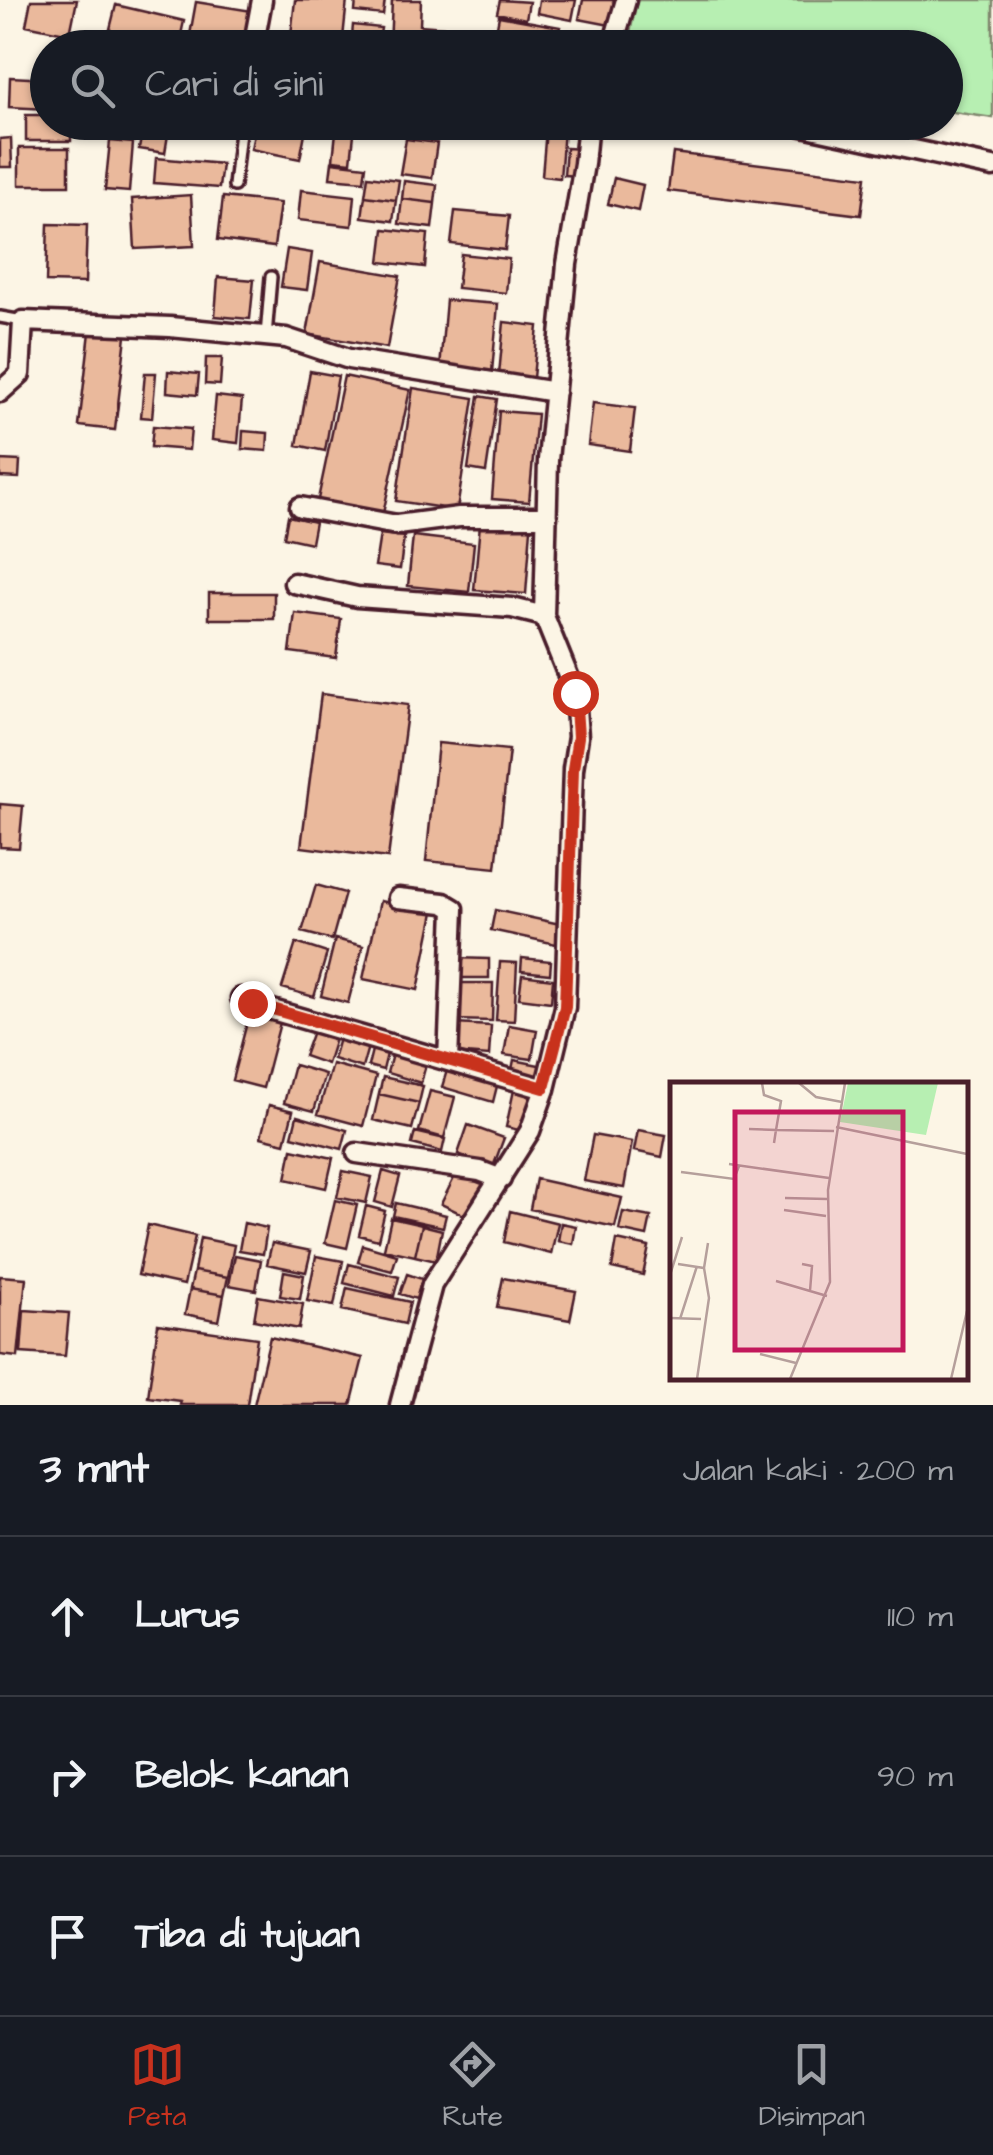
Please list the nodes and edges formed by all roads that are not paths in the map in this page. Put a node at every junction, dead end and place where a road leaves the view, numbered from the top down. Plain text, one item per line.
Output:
1 (262, 0) edge
2 (626, 0) edge
3 (256, 30) edge
4 (617, 30) edge
5 (238, 140) edge
6 (586, 140) edge
7 (868, 140) edge
8 (993, 167) edge
9 (234, 186) dead end
10 (271, 277) dead end
11 (0, 317) edge
12 (23, 321) junction
13 (266, 336) junction
14 (0, 392) edge
15 (555, 392) junction
16 (300, 507) dead end
17 (547, 517) junction
18 (294, 583) dead end
19 (544, 616) junction
20 (398, 898) dead end
21 (241, 998) dead end
22 (448, 1060) junction
23 (544, 1088) junction
24 (357, 1153) dead end
25 (501, 1179) junction
26 (400, 1405) edge

1 - 3 street
2 - 4 street
5 - 9 lane
6 - 15 street
7 - 8 street
10 - 13 lane
11 - 12 lane
12 - 13 street
12 - 14 street
13 - 15 street
15 - 17 street
16 - 17 street
17 - 19 street
18 - 19 street
19 - 23 street
20 - 22 street
21 - 22 street
22 - 23 street
23 - 25 street
24 - 25 street
25 - 26 street

